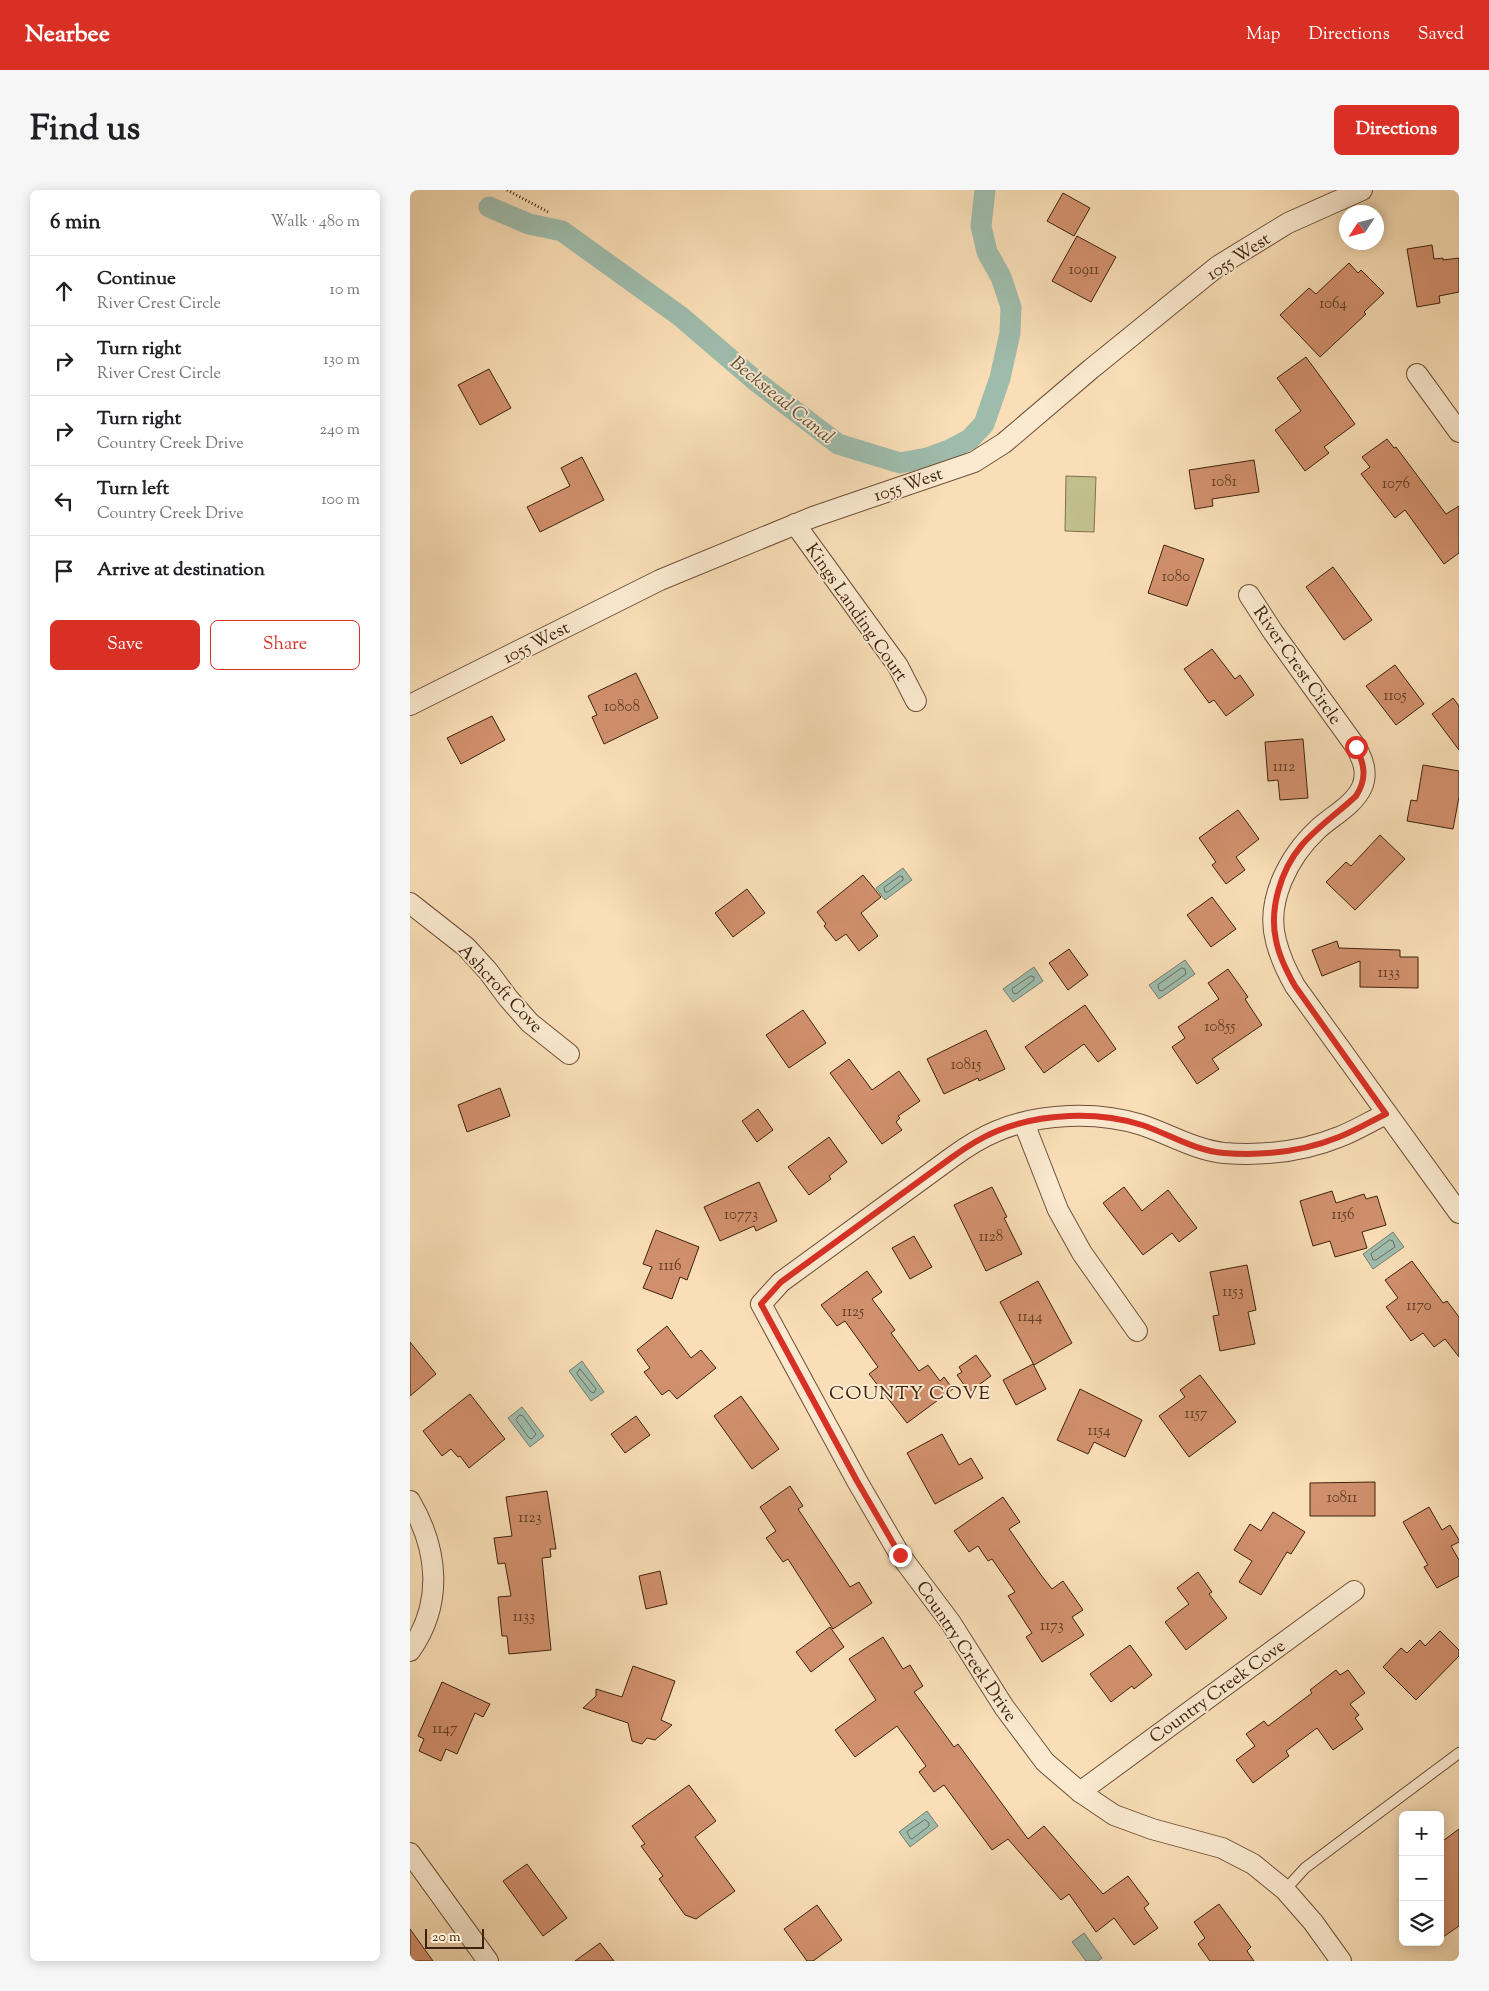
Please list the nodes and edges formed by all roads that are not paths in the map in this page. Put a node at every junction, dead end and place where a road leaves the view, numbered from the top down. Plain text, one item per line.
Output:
1 (1362, 190) edge
2 (1417, 374) dead end
3 (1459, 432) edge
4 (795, 524) junction
5 (1249, 595) dead end
6 (916, 701) dead end
7 (410, 705) edge
8 (410, 903) edge
9 (569, 1054) dead end
10 (1386, 1114) junction
11 (1024, 1123) junction
12 (1459, 1213) edge
13 (1138, 1331) dead end
14 (410, 1501) edge
15 (1354, 1591) dead end
16 (410, 1651) edge
17 (1459, 1753) edge
18 (1080, 1792) junction
19 (413, 1865) edge
20 (1285, 1890) junction
21 (488, 1961) edge
22 (1342, 1961) edge

1 - 4 street, 1055 West
2 - 3 street
4 - 6 street, Kings Landing Court
4 - 7 street, 1055 West
5 - 10 street, River Crest Circle
8 - 9 street, Ashcroft Cove
10 - 11 street, Country Creek Drive
10 - 12 street, River Crest Circle
11 - 13 street
11 - 18 street, Country Creek Drive
14 - 16 street
15 - 18 street, Country Creek Cove
17 - 20 lane
18 - 20 street, Country Creek Drive
19 - 21 street
20 - 22 street, Country Creek Drive

